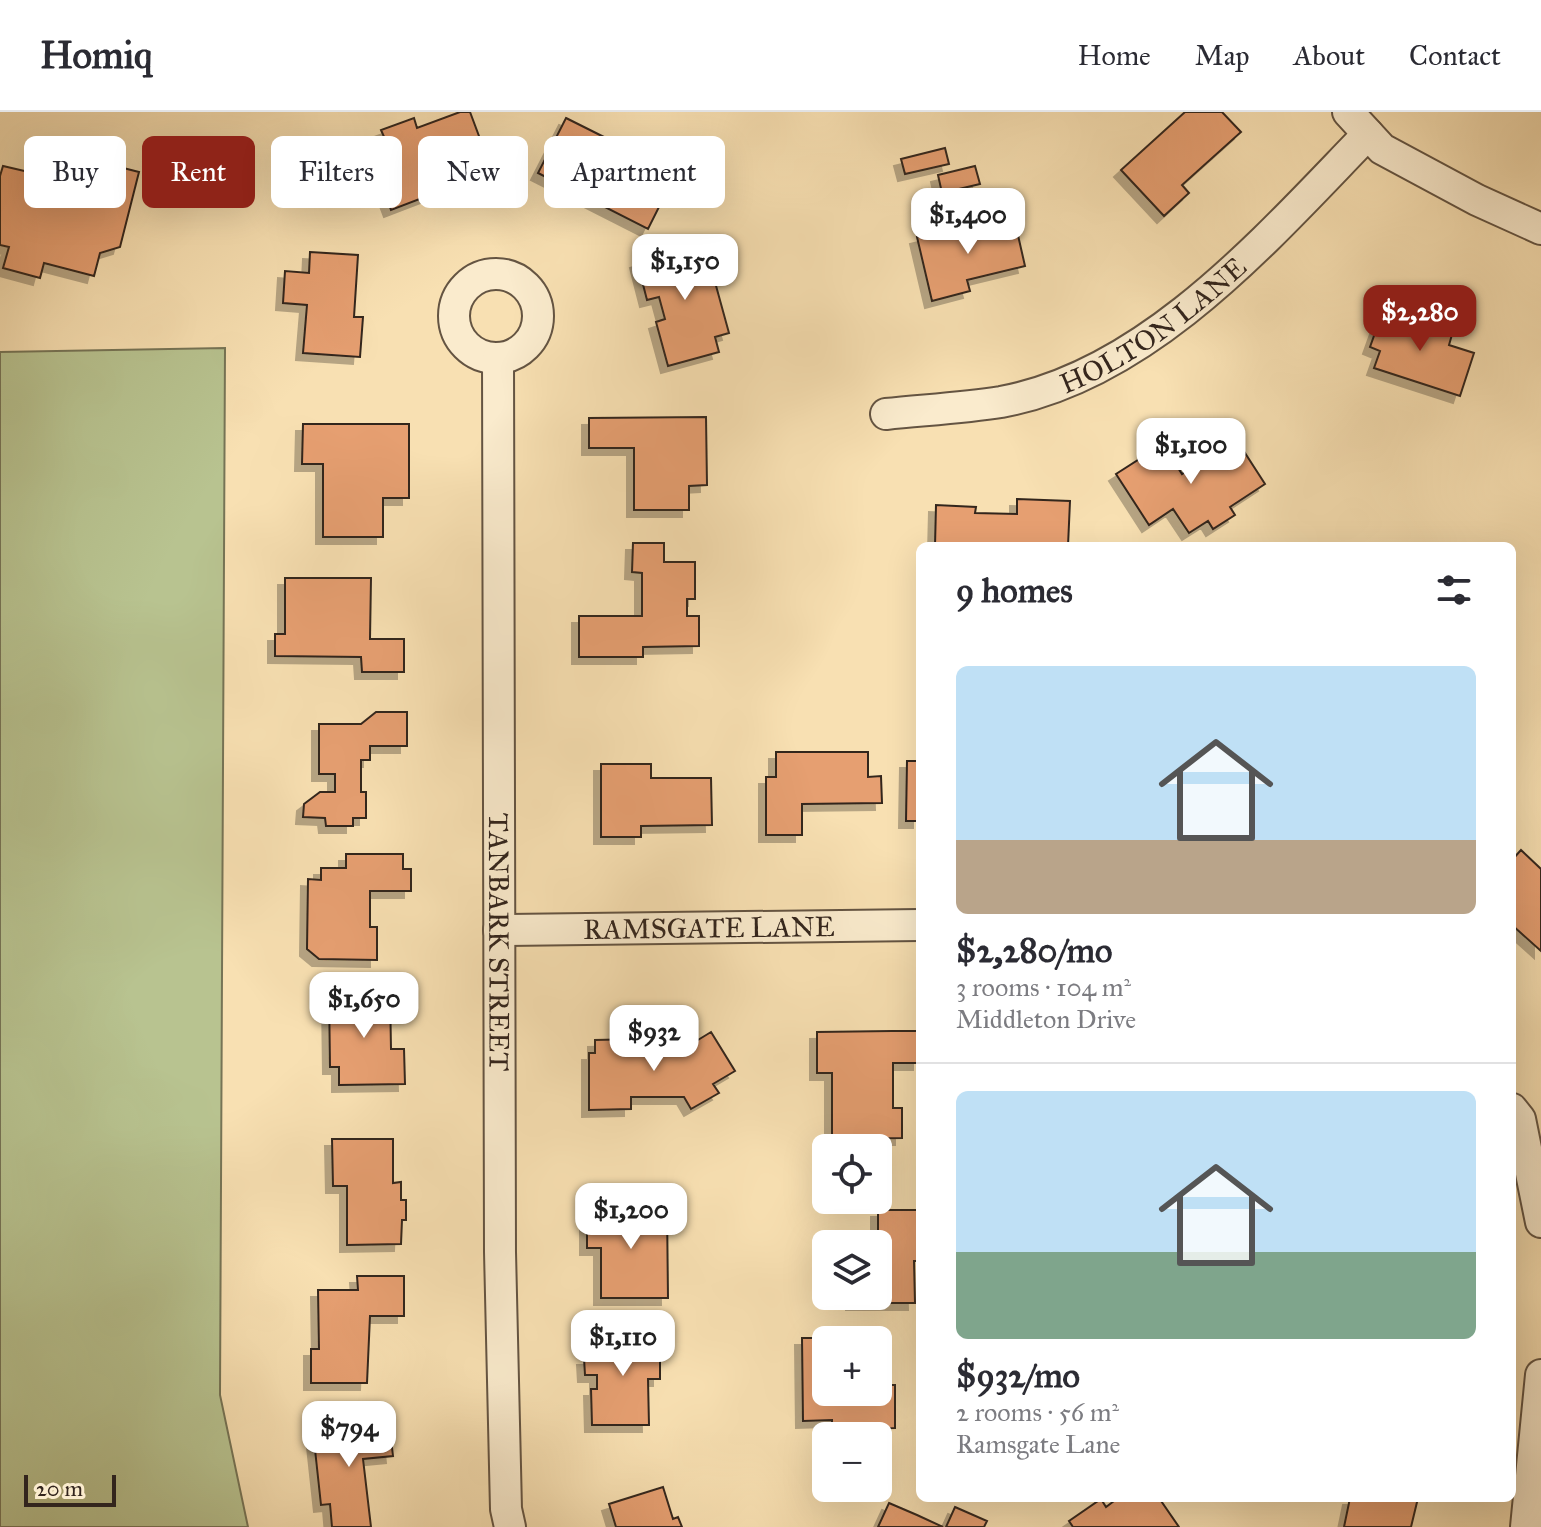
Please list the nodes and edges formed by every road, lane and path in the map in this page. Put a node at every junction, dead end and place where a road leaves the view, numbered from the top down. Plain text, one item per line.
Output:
1 (1348, 112) edge
2 (1368, 134) junction
3 (1541, 229) edge
4 (498, 358) dead end
5 (886, 414) dead end
6 (916, 925) edge
7 (499, 930) junction
8 (1516, 1114) edge
9 (1541, 1222) edge
10 (1541, 1375) edge
11 (510, 1527) edge
12 (1526, 1527) edge

1 - 2 street
2 - 3 street
2 - 5 street, HOLTON LANE
4 - 7 street, TANBARK STREET
6 - 7 street, RAMSGATE LANE
7 - 11 street, TANBARK STREET
8 - 9 street
10 - 12 street

